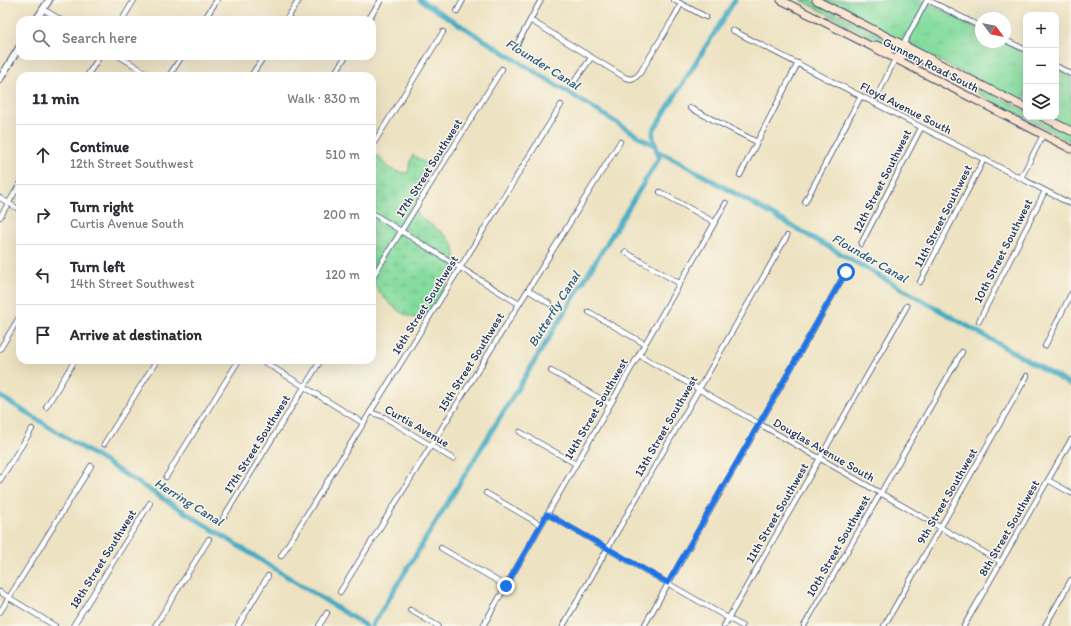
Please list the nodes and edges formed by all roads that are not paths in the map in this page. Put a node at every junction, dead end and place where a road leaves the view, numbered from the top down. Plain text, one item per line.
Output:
1 (49, 0) edge
2 (134, 0) edge
3 (217, 0) edge
4 (299, 0) edge
5 (381, 0) edge
6 (463, 0) edge
7 (540, 0) edge
8 (674, 0) edge
9 (781, 0) edge
10 (816, 0) edge
11 (927, 0) edge
12 (681, 4) junction
13 (43, 9) junction
14 (457, 11) dead end
15 (39, 16) edge
16 (55, 16) edge
17 (124, 16) edge
18 (207, 16) edge
19 (289, 16) edge
20 (371, 16) edge
21 (706, 17) dead end
22 (530, 20) junction
23 (975, 24) edge
24 (732, 30) dead end
25 (443, 32) dead end
26 (864, 43) junction
27 (1011, 43) edge
28 (903, 44) junction
29 (515, 48) dead end
30 (1023, 49) edge
31 (16, 52) edge
32 (591, 58) junction
33 (895, 59) junction
34 (97, 60) edge
35 (125, 60) edge
36 (179, 60) edge
37 (261, 60) edge
38 (343, 60) edge
39 (938, 62) junction
40 (798, 64) junction
41 (1059, 68) edge
42 (502, 69) dead end
43 (90, 72) edge
44 (145, 72) edge
45 (172, 72) edge
46 (254, 72) edge
47 (336, 72) edge
48 (1071, 74) edge
49 (0, 78) edge
50 (574, 82) dead end
51 (861, 96) junction
52 (874, 103) junction
53 (561, 105) dead end
54 (1023, 106) edge
55 (690, 108) dead end
56 (1049, 120) edge
57 (921, 128) junction
58 (1071, 131) edge
59 (1043, 135) junction
60 (376, 140) edge
61 (620, 142) dead end
62 (757, 142) junction
63 (1071, 149) edge
64 (984, 159) junction
65 (740, 176) dead end
66 (1020, 178) junction
67 (1045, 190) junction
68 (16, 191) edge
69 (660, 192) dead end
70 (0, 198) edge
71 (805, 202) dead end
72 (9, 203) junction
73 (726, 203) dead end
74 (1071, 204) edge
75 (16, 207) edge
76 (376, 215) edge
77 (0, 217) edge
78 (714, 222) junction
79 (401, 231) junction
80 (787, 236) dead end
81 (861, 244) dead end
82 (625, 252) dead end
83 (460, 268) junction
84 (376, 272) edge
85 (846, 272) dead end
86 (920, 282) dead end
87 (679, 283) junction
88 (528, 290) junction
89 (1071, 294) edge
90 (519, 304) junction
91 (550, 304) dead end
92 (907, 306) dead end
93 (589, 312) dead end
94 (979, 321) dead end
95 (16, 323) edge
96 (645, 344) junction
97 (1045, 346) dead end
98 (0, 349) edge
99 (962, 352) dead end
100 (638, 355) junction
101 (73, 364) edge
102 (154, 364) edge
103 (236, 364) edge
104 (267, 364) edge
105 (318, 364) edge
106 (551, 371) dead end
107 (1028, 376) dead end
108 (304, 387) junction
109 (699, 390) junction
110 (610, 404) junction
111 (46, 407) dead end
112 (370, 412) junction
113 (363, 423) junction
114 (759, 424) junction
115 (32, 430) dead end
116 (520, 432) dead end
117 (1071, 440) edge
118 (104, 444) dead end
119 (432, 446) junction
120 (453, 459) dead end
121 (820, 459) junction
122 (576, 464) junction
123 (91, 466) dead end
124 (166, 477) dead end
125 (0, 480) edge
126 (1048, 480) junction
127 (486, 493) dead end
128 (1071, 493) edge
129 (880, 494) junction
130 (150, 503) dead end
131 (547, 514) junction
132 (223, 518) dead end
133 (541, 525) junction
134 (940, 528) junction
135 (209, 539) dead end
136 (441, 548) dead end
137 (608, 549) junction
138 (281, 556) dead end
139 (1001, 562) junction
140 (268, 576) dead end
141 (1071, 580) edge
142 (668, 583) junction
143 (506, 586) junction
144 (0, 592) edge
145 (340, 592) dead end
146 (9, 598) junction
147 (410, 610) dead end
148 (0, 612) edge
149 (327, 613) dead end
150 (728, 618) junction
151 (55, 626) edge
152 (73, 626) edge
153 (155, 626) edge
154 (238, 626) edge
155 (319, 626) edge
156 (438, 626) edge
157 (483, 626) edge
158 (563, 626) edge
159 (644, 626) edge
160 (724, 626) edge
161 (742, 626) edge
162 (804, 626) edge
163 (884, 626) edge
164 (964, 626) edge
165 (1045, 626) edge

1 - 13 street
2 - 17 street
3 - 18 street
4 - 19 street
5 - 20 street
6 - 14 street
7 - 22 street
8 - 12 street
9 - 26 main road, Gunnery Road South
10 - 28 main road, Gunnery Road South
11 - 23 street
11 - 28 street
12 - 21 street
12 - 32 street
13 - 15 street
13 - 16 street
22 - 29 street
22 - 32 street
24 - 40 street, Floyd Avenue South
25 - 60 street
26 - 28 main road
26 - 33 main road, Gunnery Road South
27 - 30 street
28 - 39 main road, Gunnery Road South
31 - 49 street
32 - 50 street
33 - 39 main road
33 - 52 street
33 - 59 main road, Gunnery Road South
34 - 43 street
35 - 44 street
36 - 45 street
37 - 46 street
38 - 47 street
39 - 54 main road, Gunnery Road South
40 - 51 street, Floyd Avenue South
40 - 62 street
41 - 48 street
42 - 79 street, 17th Street Southwest
51 - 52 street, Floyd Avenue South
51 - 71 street
52 - 57 street, Floyd Avenue South
53 - 83 street, 16th Street Southwest
55 - 62 street
56 - 58 main road
57 - 64 street, Floyd Avenue South
57 - 81 street, 12th Street Southwest
59 - 63 main road, Gunnery Road South
59 - 66 street
61 - 88 street, 15th Street Southwest
62 - 65 street
64 - 66 street, Floyd Avenue South
64 - 86 street, 11th Street Southwest
66 - 67 street, Floyd Avenue South
67 - 74 street, Floyd Avenue South
67 - 94 street, 10th Street Southwest
68 - 72 street
69 - 78 street
70 - 72 street
72 - 75 street
72 - 77 street
73 - 78 street, 14th Street Southwest
76 - 79 street
78 - 87 street, 14th Street Southwest
79 - 83 street
79 - 84 street, 17th Street Southwest
80 - 109 street, 13th Street Southwest
82 - 87 street
83 - 90 street
83 - 112 street, 16th Street Southwest
85 - 114 street
87 - 96 street, 14th Street Southwest
88 - 90 street, 15th Street Southwest
88 - 91 street
89 - 97 street
90 - 119 street, 15th Street Southwest
92 - 121 street, 11th Street Southwest
93 - 96 street
95 - 98 street
96 - 100 street, 14th Street Southwest
99 - 129 street, 10th Street Southwest
100 - 109 street, Douglas Avenue South
100 - 110 street, 14th Street Southwest
101 - 111 street
102 - 118 street
103 - 124 street
104 - 108 street
105 - 108 street, 17th Street Southwest
106 - 110 street
107 - 134 street, 9th Street Southwest
108 - 113 street
108 - 132 street, 17th Street Southwest
109 - 114 street, Douglas Avenue South
109 - 137 street, 13th Street Southwest
110 - 122 street, 14th Street Southwest
112 - 113 street, 16th Street Southwest
112 - 119 street, Curtis Avenue
113 - 138 street, 16th Street Southwest
114 - 121 street, Douglas Avenue South
114 - 142 street
115 - 125 street
116 - 122 street
117 - 126 street, 8th Street Southwest
119 - 120 street, Curtis Avenue
119 - 145 street, 15th Street Southwest
121 - 129 street, Douglas Avenue South
121 - 150 street, 11th Street Southwest
122 - 131 street, 14th Street Southwest
123 - 146 street
126 - 128 street
126 - 139 street, 8th Street Southwest
127 - 133 street
129 - 134 street, Douglas Avenue South
129 - 162 street, 10th Street Southwest
130 - 152 street, 18th Street Southwest
131 - 133 street, 14th Street Southwest
131 - 137 street
133 - 143 street, 14th Street Southwest
134 - 139 street, Douglas Avenue South
134 - 163 street, 9th Street Southwest
135 - 153 street
136 - 143 street
137 - 142 street
137 - 158 street, 13th Street Southwest
139 - 164 street, 8th Street Southwest
140 - 154 street
141 - 165 street
142 - 150 street
142 - 159 street
143 - 157 street, 14th Street Southwest
144 - 146 street
146 - 148 street
146 - 151 street
147 - 156 street
149 - 155 street
150 - 160 street, 11th Street Southwest
150 - 161 street

